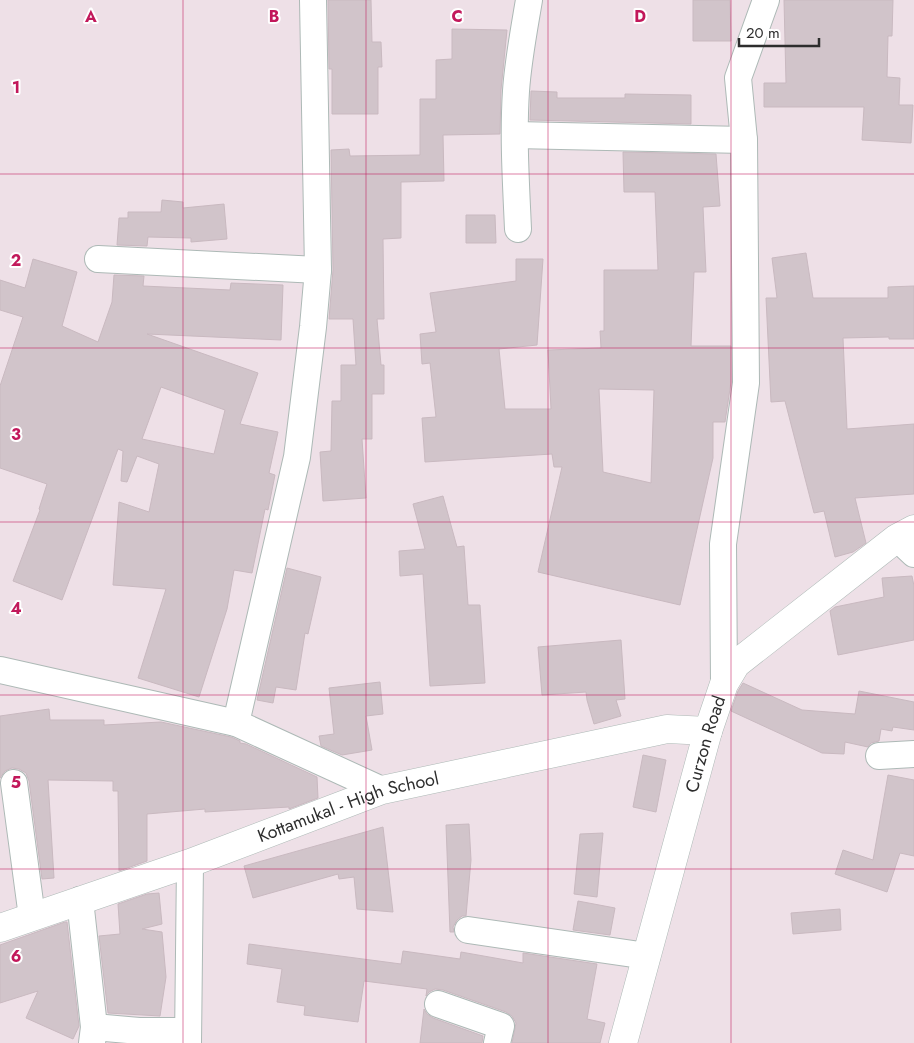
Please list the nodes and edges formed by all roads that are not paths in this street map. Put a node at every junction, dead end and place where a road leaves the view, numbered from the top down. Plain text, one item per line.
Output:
1 (313, 0) edge
2 (529, 0) edge
3 (766, 0) edge
4 (515, 134) junction
5 (744, 140) junction
6 (518, 229) dead end
7 (98, 259) dead end
8 (318, 270) junction
9 (908, 540) edge
10 (0, 670) edge
11 (724, 684) junction
12 (236, 723) junction
13 (708, 731) junction
14 (914, 754) edge
15 (879, 756) dead end
16 (14, 783) dead end
17 (382, 790) junction
18 (190, 863) junction
19 (80, 900) junction
20 (32, 917) junction
21 (0, 928) edge
22 (468, 930) dead end
23 (647, 956) junction
24 (438, 1004) dead end
25 (93, 1035) edge
26 (188, 1037) edge
27 (497, 1043) edge
28 (623, 1043) edge

1 - 8 street
2 - 4 street
3 - 5 street
4 - 5 street
4 - 6 street
5 - 11 street
7 - 8 street
8 - 12 street
9 - 11 main road, Curzon Road
10 - 12 street
11 - 13 main road, Curzon Road
12 - 17 street
13 - 17 main road, Kottamukal - High School
13 - 23 main road, Curzon Road
14 - 15 street
16 - 20 street
17 - 18 main road, Kottamukal - High School
18 - 19 main road, Kottamukal - High School
18 - 26 street
19 - 20 main road, Kottamukal - High School
19 - 25 street
20 - 21 main road, Kottamukal - High School
22 - 23 street
23 - 28 main road, Curzon Road
24 - 27 street
25 - 26 street

